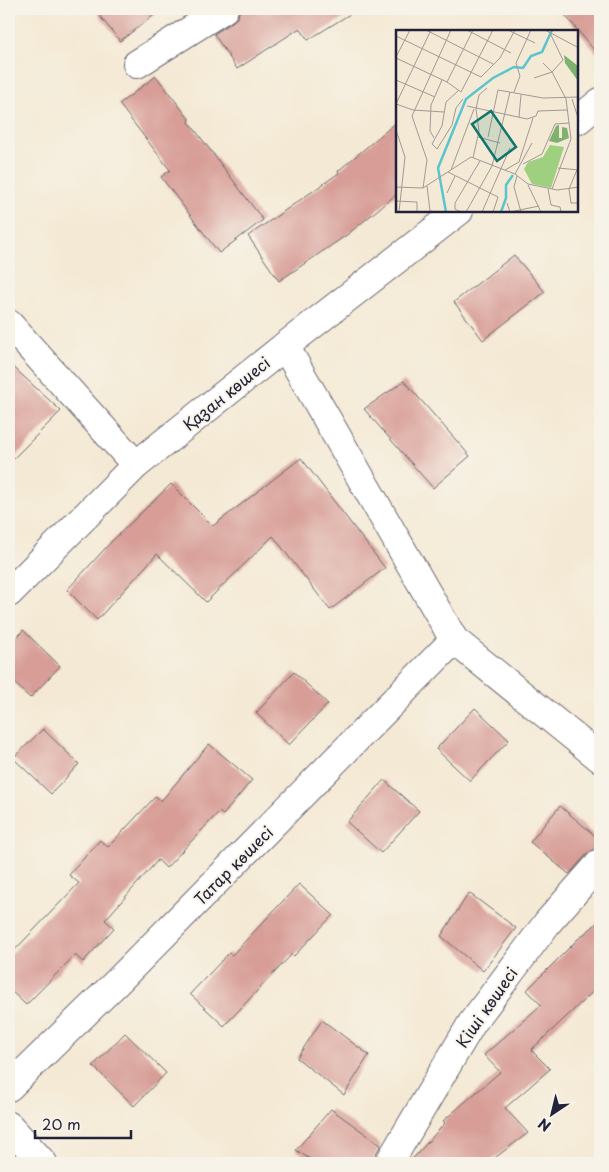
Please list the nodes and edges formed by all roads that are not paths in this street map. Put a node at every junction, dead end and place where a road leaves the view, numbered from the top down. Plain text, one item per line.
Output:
1 (224, 9) edge
2 (137, 64) dead end
3 (600, 102) edge
4 (579, 119) edge
5 (458, 212) edge
6 (9, 324) edge
7 (284, 346) junction
8 (136, 465) junction
9 (9, 594) edge
10 (454, 640) junction
11 (600, 758) edge
12 (600, 863) edge
13 (9, 1087) edge
14 (9, 1126) edge
15 (43, 1163) edge
16 (389, 1163) edge

1 - 2 street
3 - 4 street
5 - 7 street, Қазан көшесі
6 - 8 street
7 - 8 street, Қазан көшесі
7 - 10 street
8 - 9 street, Қазан көшесі
10 - 11 street
10 - 13 street, Татар көшесі
12 - 16 street, Кіші көшесі
14 - 15 street

